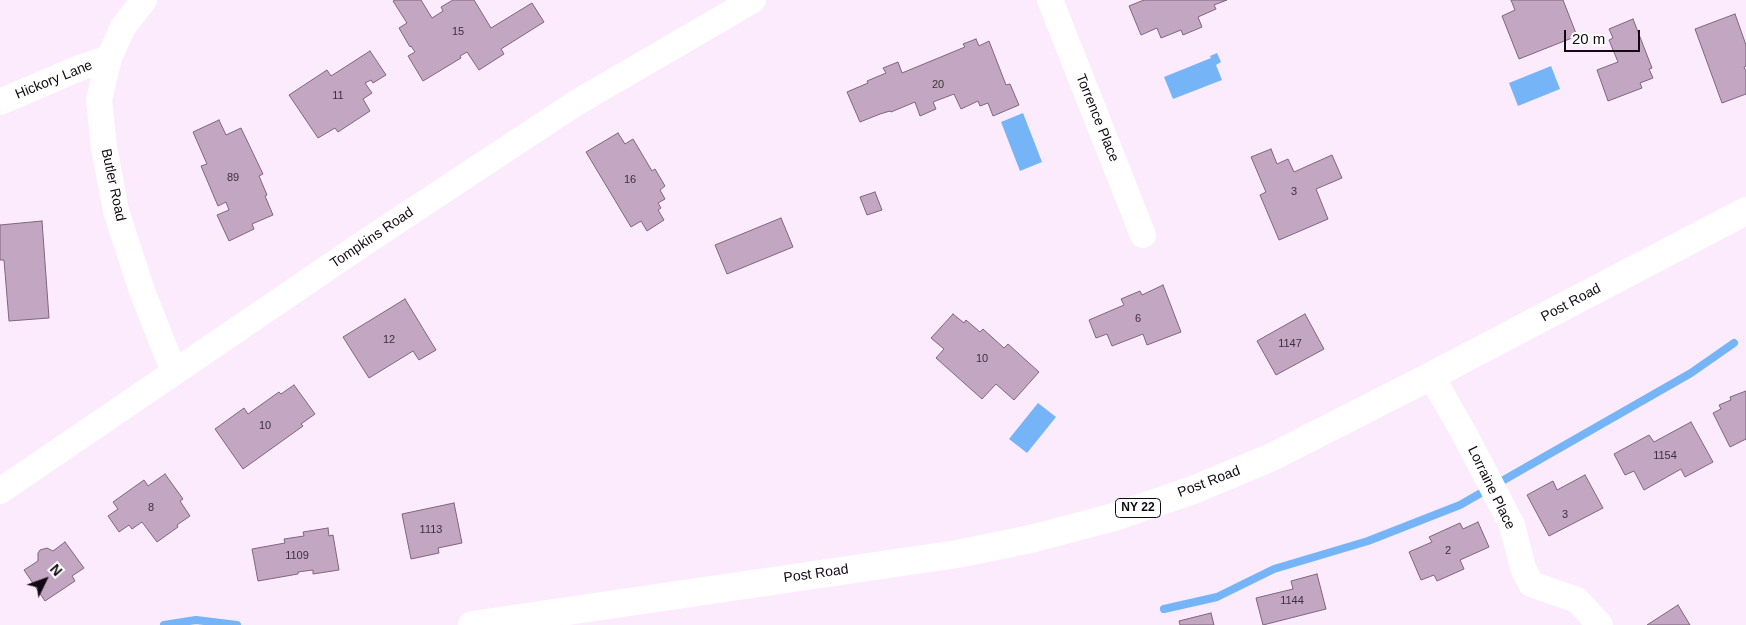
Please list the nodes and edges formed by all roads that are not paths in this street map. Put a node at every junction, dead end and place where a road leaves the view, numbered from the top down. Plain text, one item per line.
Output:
1 (144, 0) edge
2 (753, 0) edge
3 (1050, 0) edge
4 (109, 58) junction
5 (0, 102) edge
6 (1746, 211) edge
7 (1143, 235) dead end
8 (174, 372) junction
9 (1431, 376) junction
10 (0, 491) edge
11 (472, 625) edge
12 (1600, 625) edge

1 - 4 street, Butler Road
2 - 8 street, Tompkins Road
3 - 7 street, Torrence Place
4 - 5 street, Hickory Lane
4 - 8 street, Butler Road
6 - 9 main road, Post Road / NY 22
8 - 10 street, Tompkins Road
9 - 11 main road, Post Road / NY 22
9 - 12 street, Lorraine Place

